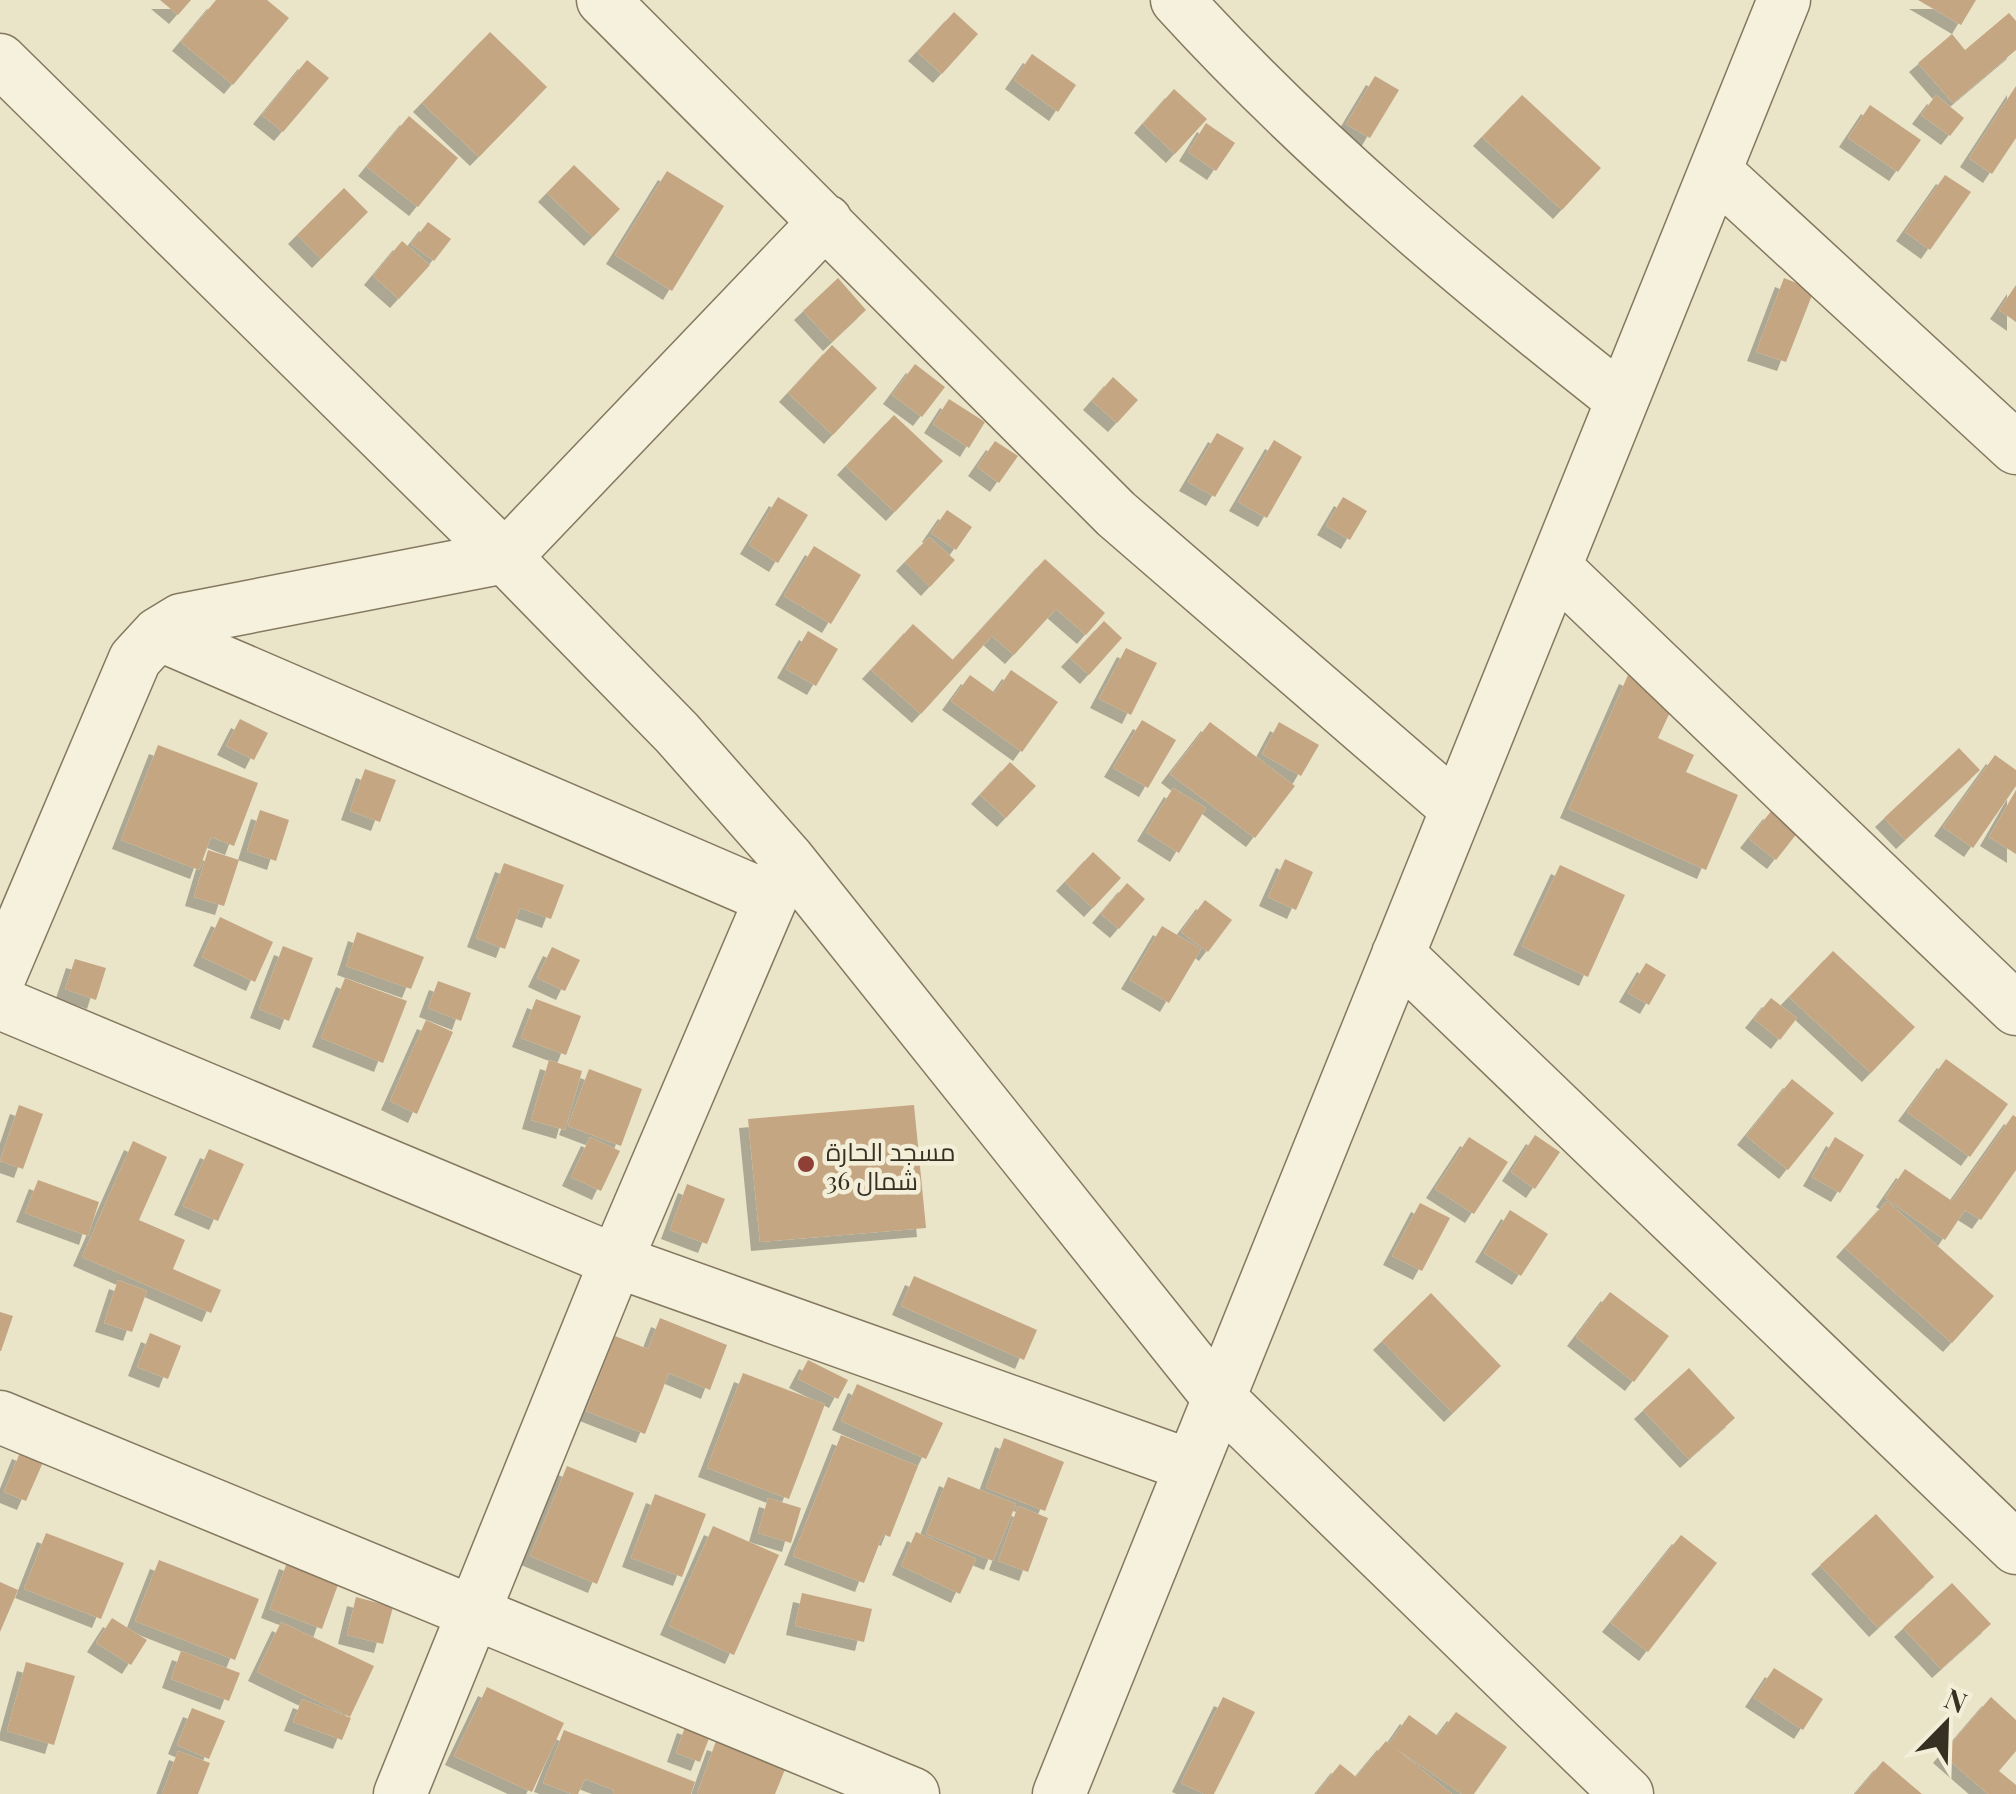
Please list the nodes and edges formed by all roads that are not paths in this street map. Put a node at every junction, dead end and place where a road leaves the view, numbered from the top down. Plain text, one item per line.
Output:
1 (1177, 0) edge
2 (1780, 2) edge
3 (613, 3) edge
4 (0, 60) edge
5 (1715, 171) junction
6 (826, 222) junction
7 (1622, 400) junction
8 (2016, 448) edge
9 (505, 557) junction
10 (1555, 567) junction
11 (158, 634) junction
12 (1457, 809) junction
13 (779, 878) junction
14 (1398, 954) junction
15 (0, 976) edge
16 (0, 1003) edge
17 (2016, 1009) edge
18 (616, 1261) junction
19 (1218, 1397) junction
20 (0, 1416) edge
21 (1191, 1466) junction
22 (2016, 1548) edge
23 (474, 1612) junction
24 (400, 1794) edge
25 (914, 1794) edge
26 (1059, 1794) edge
27 (1626, 1794) edge

1 - 7 street
2 - 5 street
3 - 6 street
4 - 9 street
5 - 7 street
5 - 8 street
6 - 9 street
6 - 12 street
7 - 10 street
9 - 11 street
9 - 13 street
10 - 12 street
10 - 17 street
11 - 13 street
11 - 15 street
12 - 14 street
13 - 18 street
13 - 19 street
14 - 19 street
14 - 22 street
16 - 18 street
18 - 21 street
18 - 23 street
19 - 21 street
19 - 27 street
20 - 23 street
21 - 26 street
23 - 24 street
23 - 25 street

